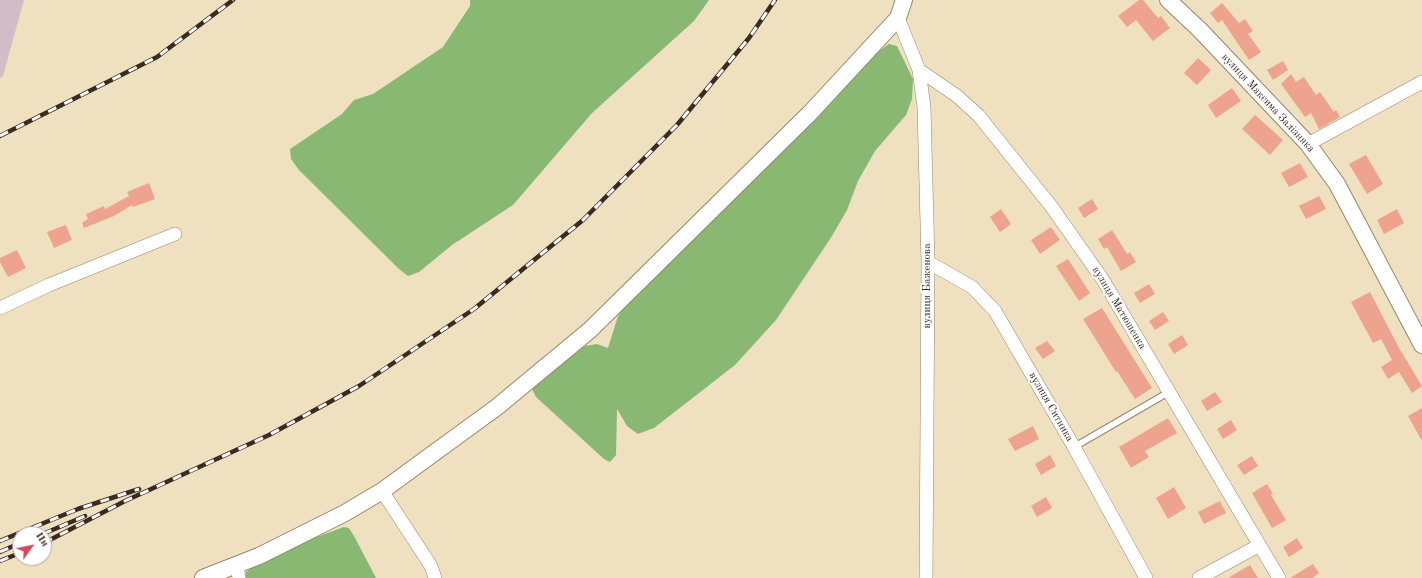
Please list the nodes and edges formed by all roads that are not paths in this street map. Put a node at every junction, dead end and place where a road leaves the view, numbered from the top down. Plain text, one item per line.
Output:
1 (904, 0) edge
2 (1168, 0) edge
3 (898, 18) junction
4 (919, 70) junction
5 (1422, 82) edge
6 (1308, 144) junction
7 (174, 234) dead end
8 (928, 262) junction
9 (0, 308) edge
10 (1422, 345) edge
11 (1169, 392) junction
12 (1074, 447) junction
13 (382, 491) junction
14 (1258, 546) junction
15 (238, 572) edge
16 (203, 578) edge
17 (436, 578) edge
18 (926, 578) edge
19 (1146, 578) edge
20 (1199, 578) edge
21 (1279, 578) edge

1 - 3 street
2 - 6 street, вулиця Максима Залізняка
3 - 4 street, вулиця Баженова
3 - 13 street
4 - 8 street, вулиця Баженова
4 - 11 street, вулиця Матюшенка
5 - 6 street
6 - 10 street, вулиця Максима Залізняка
7 - 9 street
8 - 12 street, вулиця Ситника
8 - 18 street, вулиця Баженова
11 - 12 lane
11 - 14 street, вулиця Матюшенка
12 - 19 street, вулиця Ситника
13 - 15 street
13 - 17 street
14 - 20 street
14 - 21 street, вулиця Матюшенка
15 - 16 street

